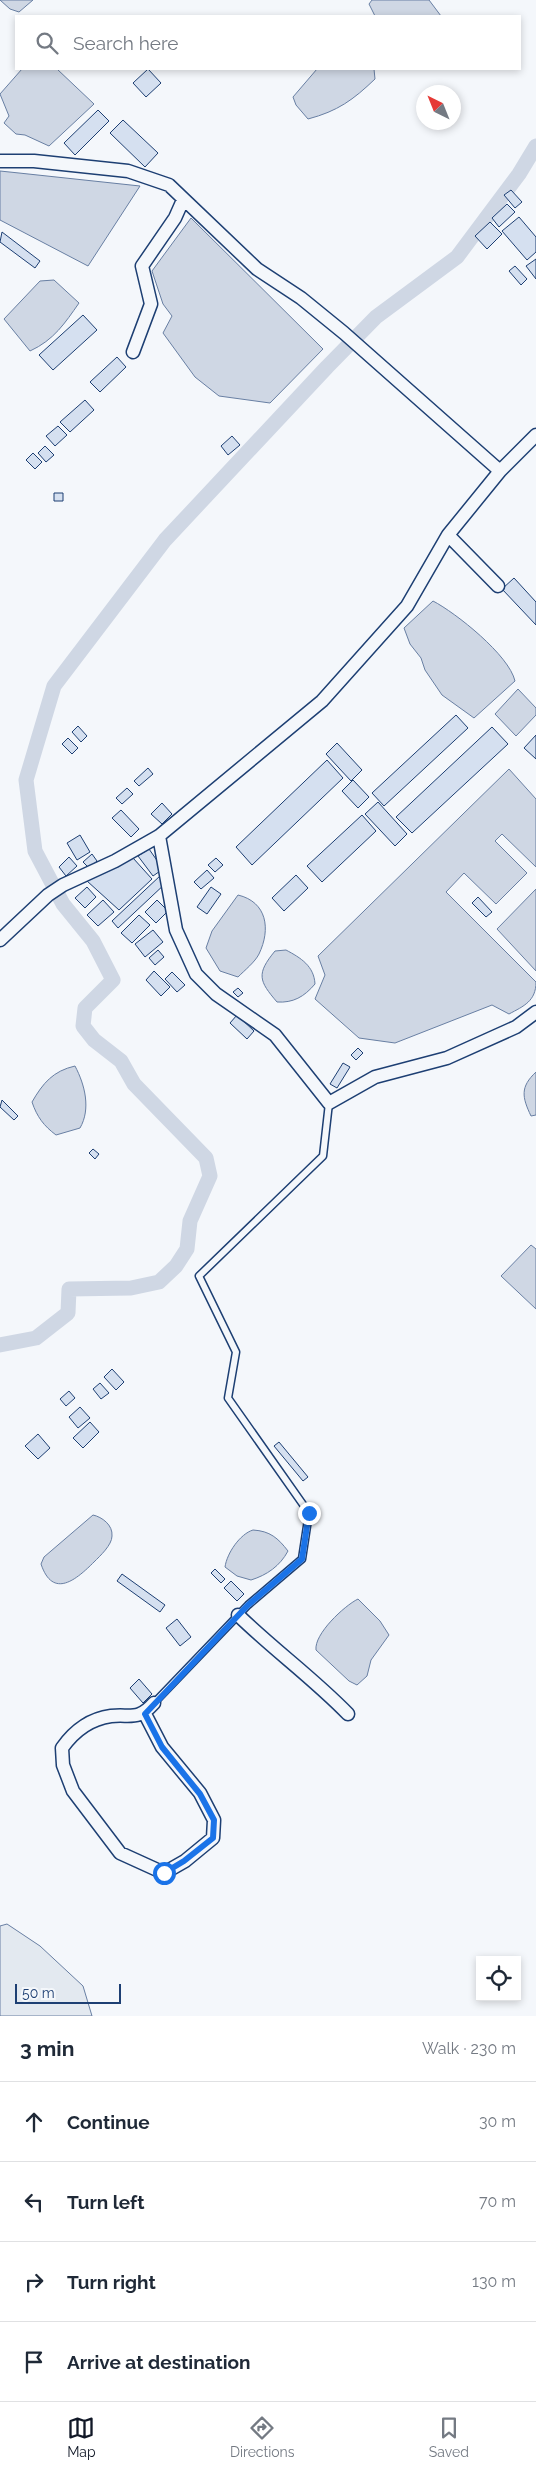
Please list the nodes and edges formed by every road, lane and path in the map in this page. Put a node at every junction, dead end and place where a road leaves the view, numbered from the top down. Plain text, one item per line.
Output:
1 (0, 160) edge
2 (183, 200) junction
3 (133, 352) dead end
4 (536, 435) edge
5 (500, 471) junction
6 (448, 535) junction
7 (498, 586) dead end
8 (159, 836) junction
9 (0, 940) edge
10 (536, 1012) edge
11 (329, 1103) junction
12 (238, 1615) junction
13 (154, 1703) joint
14 (145, 1714) junction
15 (348, 1714) dead end

1 - 2 street
2 - 3 street
2 - 5 street
4 - 5 street
5 - 6 street
6 - 7 street
6 - 8 street
8 - 9 street
8 - 11 street
10 - 11 street
11 - 12 lane
12 - 13 lane
12 - 15 street
13 - 14 street
14 - 14 street

